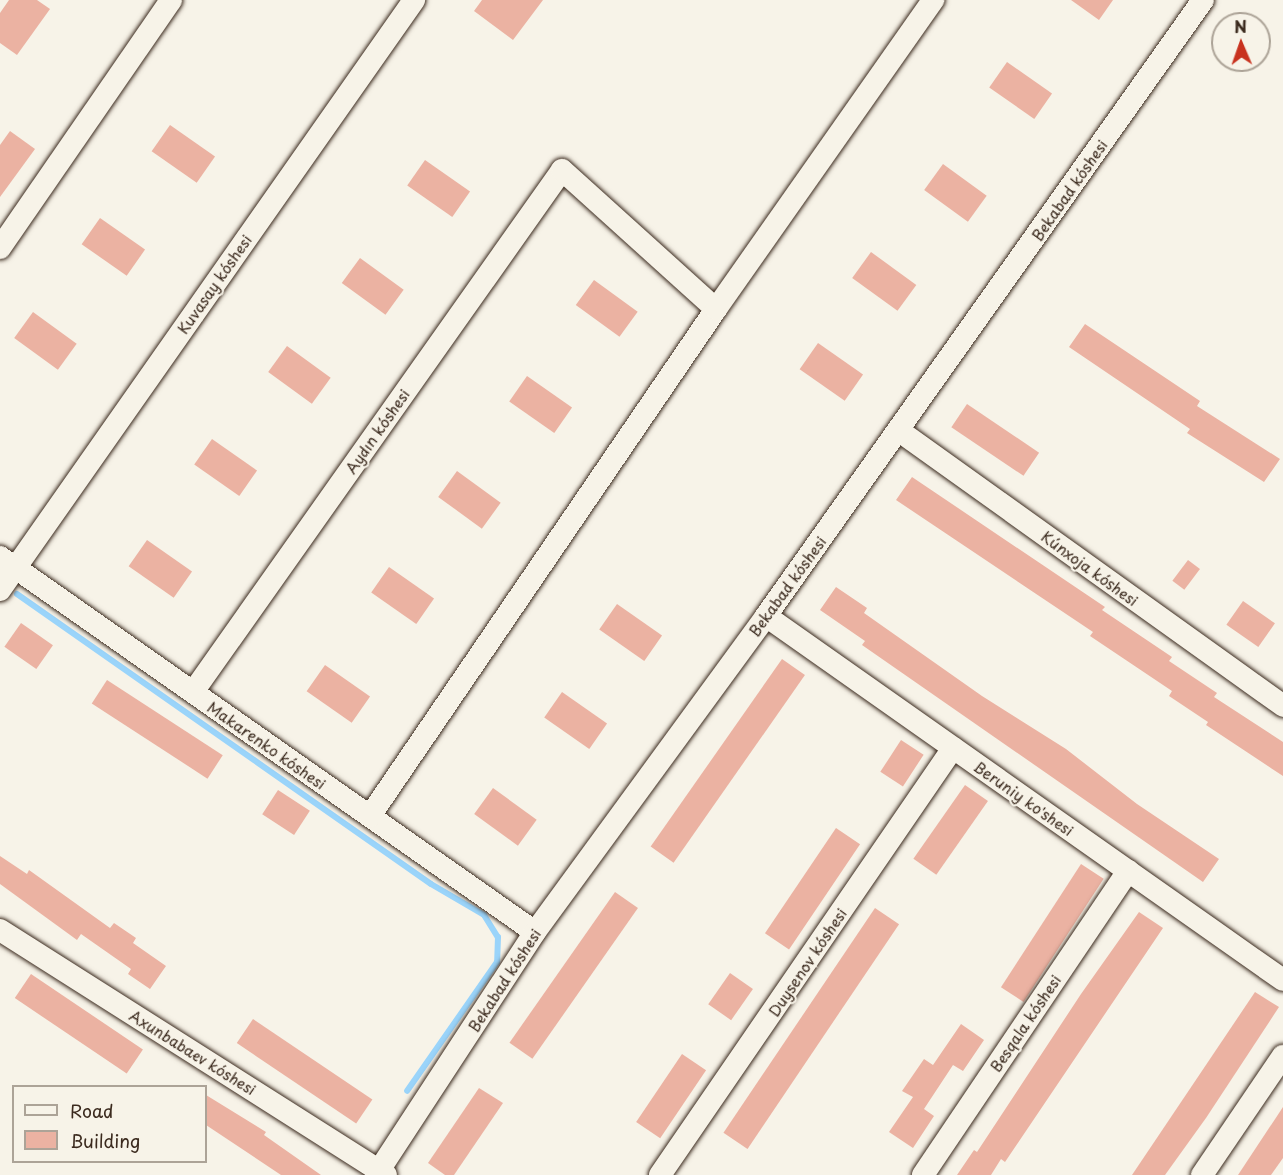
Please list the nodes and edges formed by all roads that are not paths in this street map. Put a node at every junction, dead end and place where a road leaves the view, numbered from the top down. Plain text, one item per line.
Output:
1 (171, 0) edge
2 (414, 0) edge
3 (1203, 0) edge
4 (928, 4) edge
5 (0, 248) edge
6 (716, 309) junction
7 (898, 430) junction
8 (7, 563) edge
9 (0, 590) edge
10 (766, 616) junction
11 (193, 692) junction
12 (1283, 706) edge
13 (953, 748) junction
14 (369, 816) junction
15 (1128, 871) junction
16 (0, 930) edge
17 (535, 932) junction
18 (1283, 980) edge
19 (1283, 1056) edge
20 (381, 1174) edge
21 (660, 1175) edge
22 (923, 1175) edge
23 (1202, 1175) edge

1 - 5 street
2 - 8 street, Kuvasay kóshesi
3 - 7 street, Bekabad kóshesi
4 - 6 street
6 - 11 street, Aydın kóshesi
6 - 14 street
7 - 10 street, Bekabad kóshesi
7 - 12 street, Kúnxoja kóshesi
8 - 9 street, Kuvasay kóshesi
8 - 11 street, Makarenko kóshesi
10 - 13 street, Beruniy ko'shesi
10 - 17 street, Bekabad kóshesi
11 - 14 street, Makarenko kóshesi
13 - 15 street, Beruniy ko'shesi
13 - 21 street, Duysenov kóshesi
14 - 17 street, Makarenko kóshesi
15 - 18 street, Beruniy ko'shesi
15 - 22 street, Besqala kóshesi
16 - 20 street, Axunbabaev kóshesi
17 - 20 street, Bekabad kóshesi
19 - 23 street

